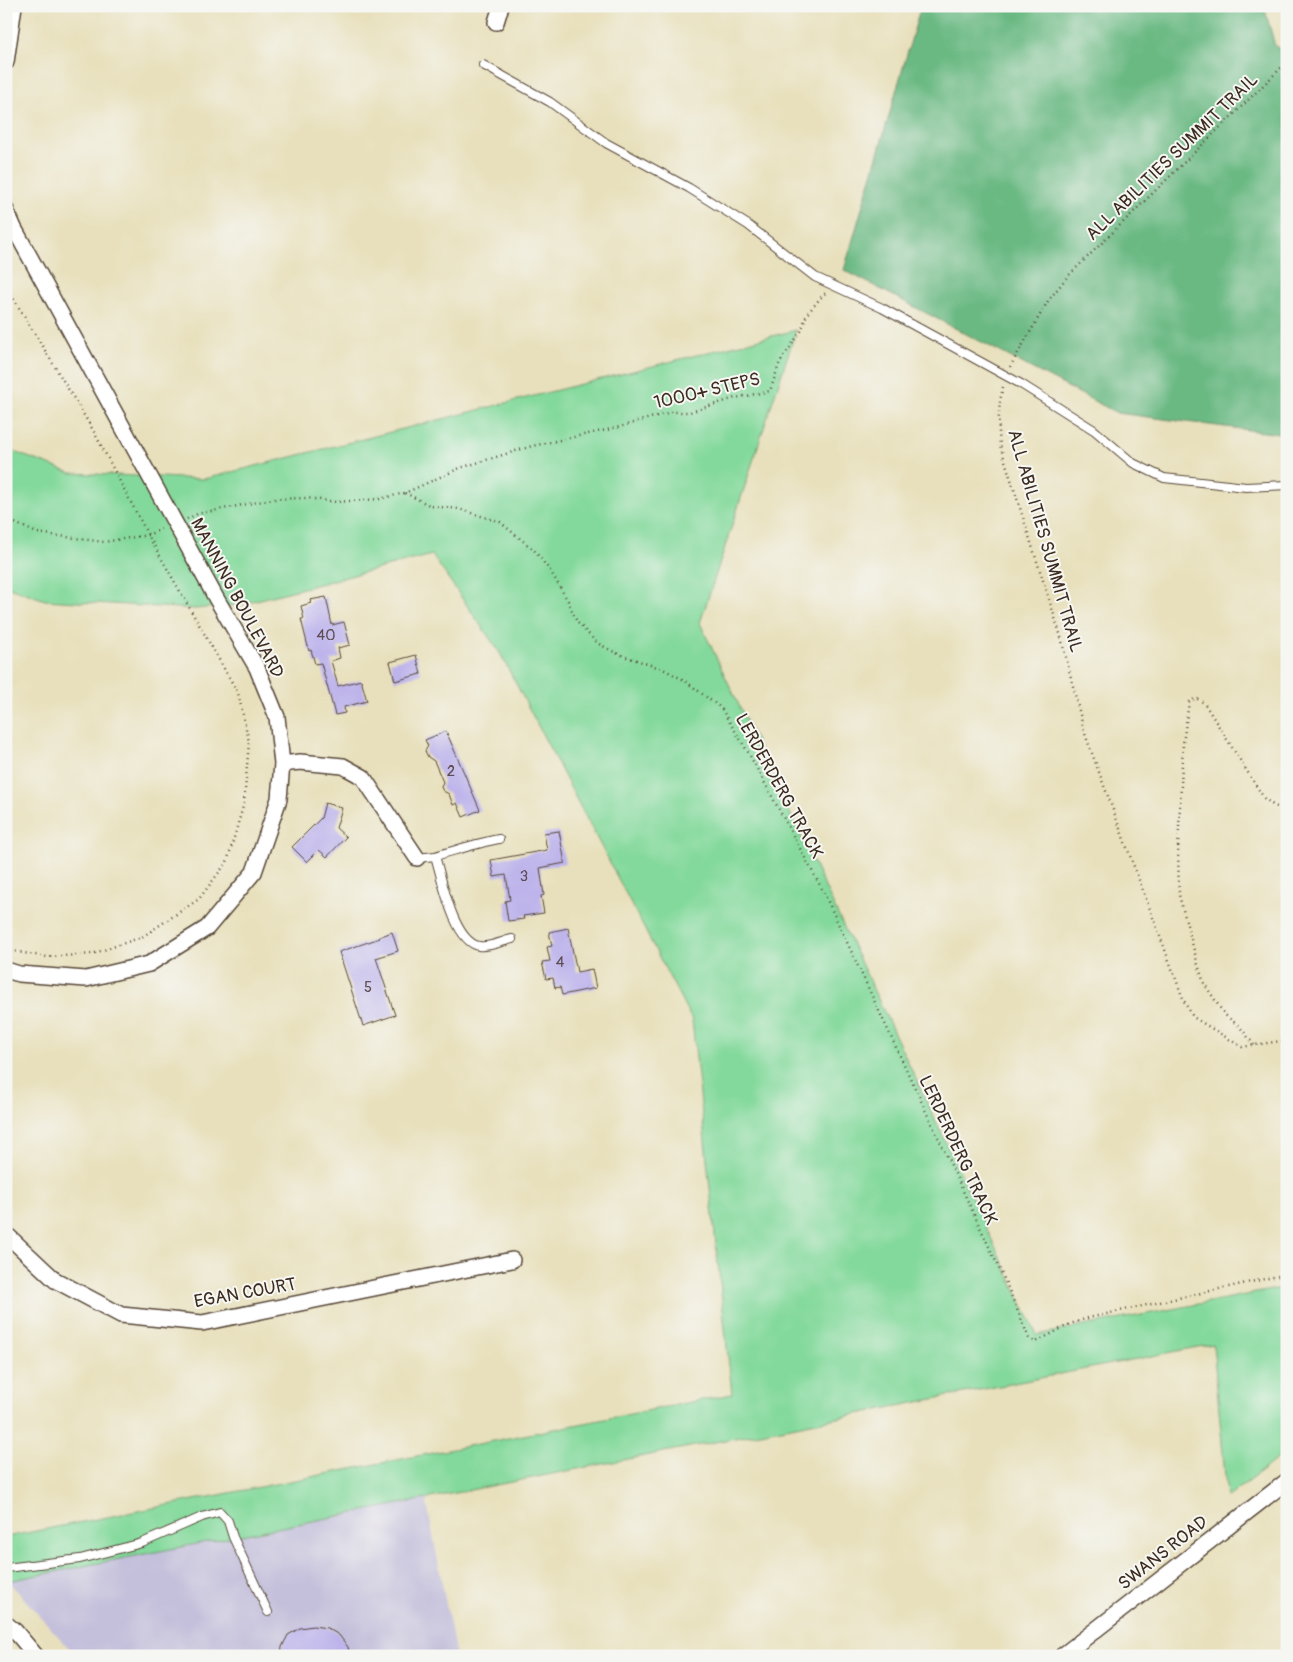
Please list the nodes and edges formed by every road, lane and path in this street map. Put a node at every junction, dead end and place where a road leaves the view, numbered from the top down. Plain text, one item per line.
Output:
1 (14, 6) edge
2 (500, 6) edge
3 (496, 22) dead end
4 (6, 62) edge
5 (1287, 62) edge
6 (483, 64) dead end
7 (6, 210) edge
8 (6, 286) edge
9 (831, 291) dead end
10 (1007, 376) junction
11 (1287, 485) edge
12 (405, 492) junction
13 (6, 519) edge
14 (176, 524) junction
15 (148, 535) junction
16 (282, 764) junction
17 (1287, 810) edge
18 (499, 839) dead end
19 (435, 856) junction
20 (417, 858) joint
21 (512, 939) dead end
22 (6, 950) edge
23 (6, 970) edge
24 (1287, 1040) edge
25 (1254, 1045) junction
26 (6, 1234) edge
27 (512, 1260) dead end
28 (1287, 1274) edge
29 (1287, 1481) edge
30 (6, 1568) edge
31 (268, 1612) dead end
32 (6, 1624) edge
33 (36, 1656) edge
34 (1062, 1656) edge

1 - 4 street
2 - 3 street
5 - 10 path, ALL ABILITIES SUMMIT TRAIL
6 - 10 lane
7 - 14 street, MANNING BOULEVARD
8 - 15 path
9 - 12 path, 1000+ STEPS
10 - 11 lane
10 - 25 path, ALL ABILITIES SUMMIT TRAIL
12 - 14 path
12 - 28 path, LERDERDERG TRACK
13 - 15 path
14 - 15 path
14 - 16 street, MANNING BOULEVARD
15 - 22 path
16 - 20 street
16 - 23 street, MANNING BOULEVARD
17 - 25 path
18 - 19 lane
19 - 20 lane
19 - 21 lane
24 - 25 path, ALL ABILITIES SUMMIT TRAIL
26 - 27 street, EGAN COURT
29 - 34 street, SWANS ROAD
30 - 31 lane
32 - 33 street

